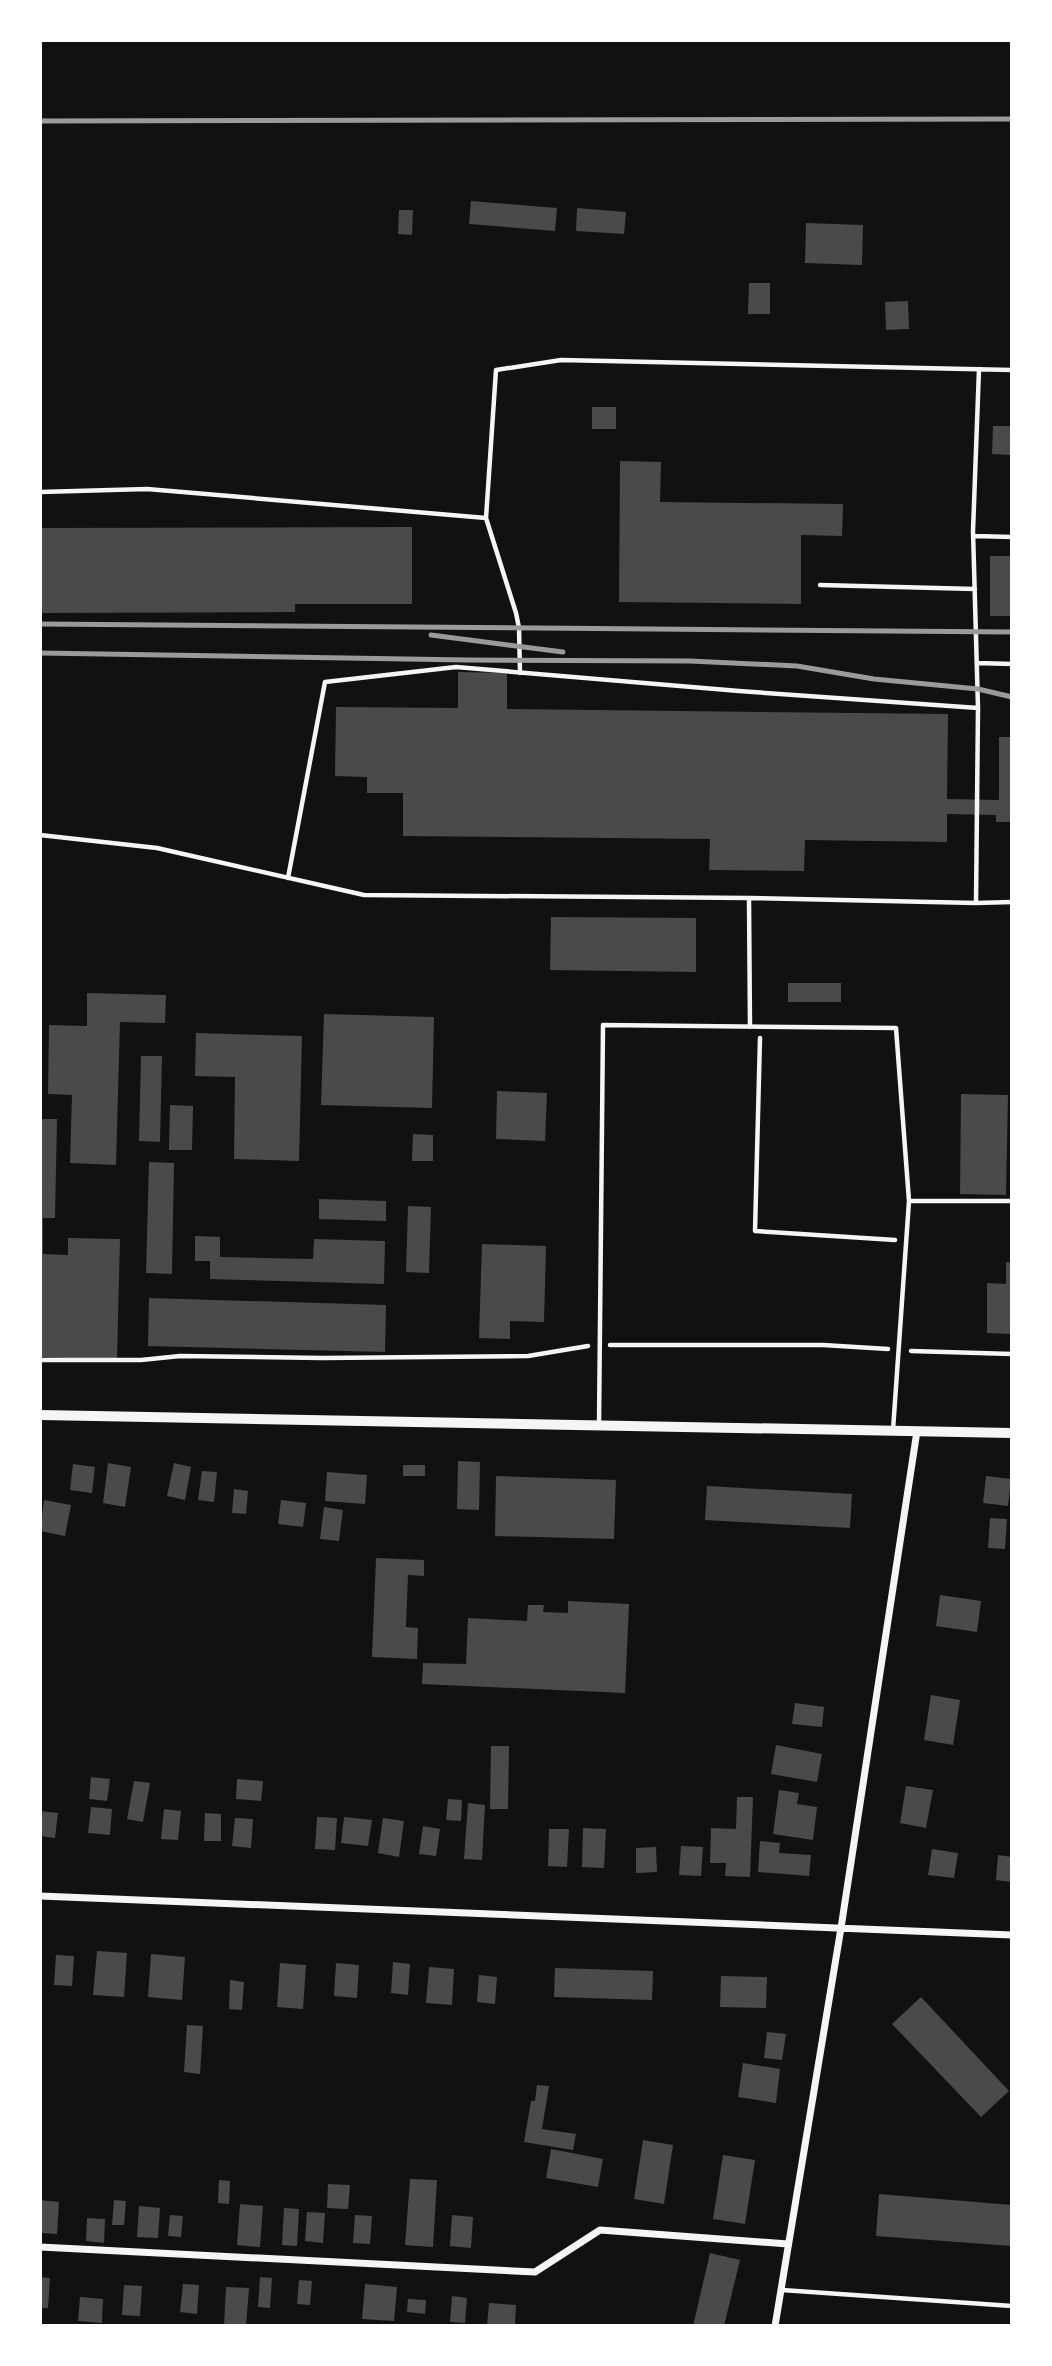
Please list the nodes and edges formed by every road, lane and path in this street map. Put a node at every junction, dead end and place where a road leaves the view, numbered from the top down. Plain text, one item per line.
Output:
1 (979, 369) junction
2 (1012, 370) edge
3 (40, 492) edge
4 (486, 518) junction
5 (974, 536) junction
6 (1012, 537) edge
7 (820, 585) dead end
8 (975, 589) junction
9 (977, 663) junction
10 (1012, 664) edge
11 (520, 673) junction
12 (978, 708) junction
13 (40, 835) edge
14 (288, 878) junction
15 (749, 898) junction
16 (1012, 902) edge
17 (976, 903) junction
18 (750, 1027) junction
19 (760, 1027) junction
20 (909, 1201) junction
21 (1012, 1202) edge
22 (906, 1241) junction
23 (600, 1345) junction
24 (898, 1350) junction
25 (1012, 1354) edge
26 (40, 1360) edge
27 (40, 1415) edge
28 (599, 1426) junction
29 (892, 1431) junction
30 (917, 1431) junction
31 (1012, 1433) edge
32 (40, 1896) edge
33 (841, 1928) junction
34 (1012, 1935) edge
35 (788, 2244) junction
36 (40, 2247) edge
37 (781, 2290) junction
38 (1012, 2306) edge
39 (775, 2326) edge

1 - 2 lane
1 - 4 lane
1 - 5 lane
3 - 4 lane
4 - 11 lane
5 - 6 lane
5 - 8 lane
7 - 8 lane
8 - 9 lane
9 - 10 lane
9 - 12 lane
11 - 12 lane
11 - 14 lane
12 - 17 lane
13 - 14 lane
14 - 15 lane
15 - 17 lane
15 - 18 lane
16 - 17 lane
18 - 19 lane
18 - 23 lane
19 - 20 lane
19 - 22 path
20 - 21 lane
20 - 22 lane
22 - 24 lane
23 - 24 path
23 - 26 path
23 - 28 lane
24 - 25 path
24 - 29 lane
27 - 28 street
28 - 29 street
29 - 30 street
30 - 31 street
30 - 33 street
32 - 33 street
33 - 34 street
33 - 35 street
35 - 36 street
35 - 37 street
37 - 38 lane
37 - 39 street

